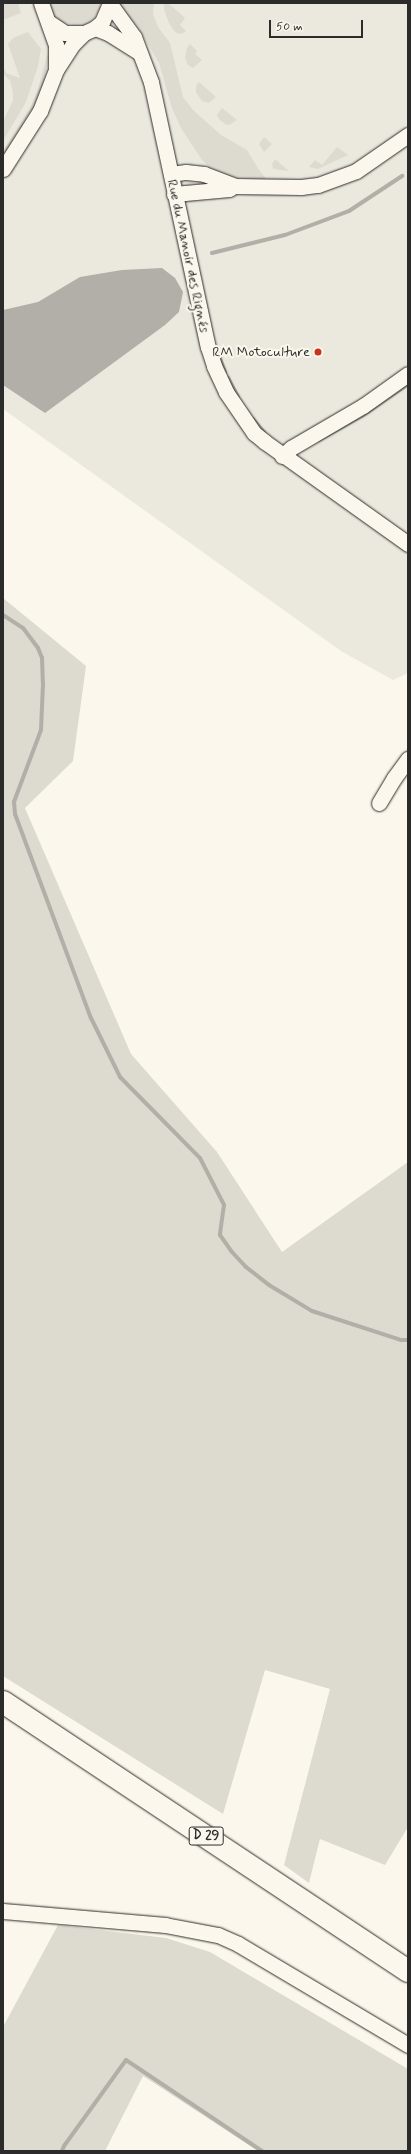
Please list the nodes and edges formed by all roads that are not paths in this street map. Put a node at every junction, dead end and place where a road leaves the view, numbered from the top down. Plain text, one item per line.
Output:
1 (41, 3) edge
2 (110, 3) edge
3 (50, 23) junction
4 (90, 31) junction
5 (138, 52) junction
6 (56, 70) junction
7 (408, 135) edge
8 (3, 170) edge
9 (171, 174) junction
10 (235, 186) junction
11 (174, 194) junction
12 (408, 374) edge
13 (282, 456) junction
14 (408, 544) edge
15 (408, 759) edge
16 (379, 803) dead end
17 (3, 1702) edge
18 (3, 1911) edge
19 (408, 1971) edge
20 (408, 2045) edge

1 - 3 street
2 - 4 street
2 - 5 street, Rue du Manoir des Rignés
3 - 4 street
3 - 6 street
4 - 5 street
4 - 6 street
5 - 9 street, Rue du Manoir des Rignés
6 - 8 street
7 - 10 street
9 - 10 street
9 - 11 street, Rue du Manoir des Rignés
10 - 11 street
11 - 13 street, Rue du Manoir des Rignés
12 - 13 street
13 - 14 street, Rue du Manoir des Rignés
15 - 16 street
17 - 19 main road, D 29
18 - 20 street

